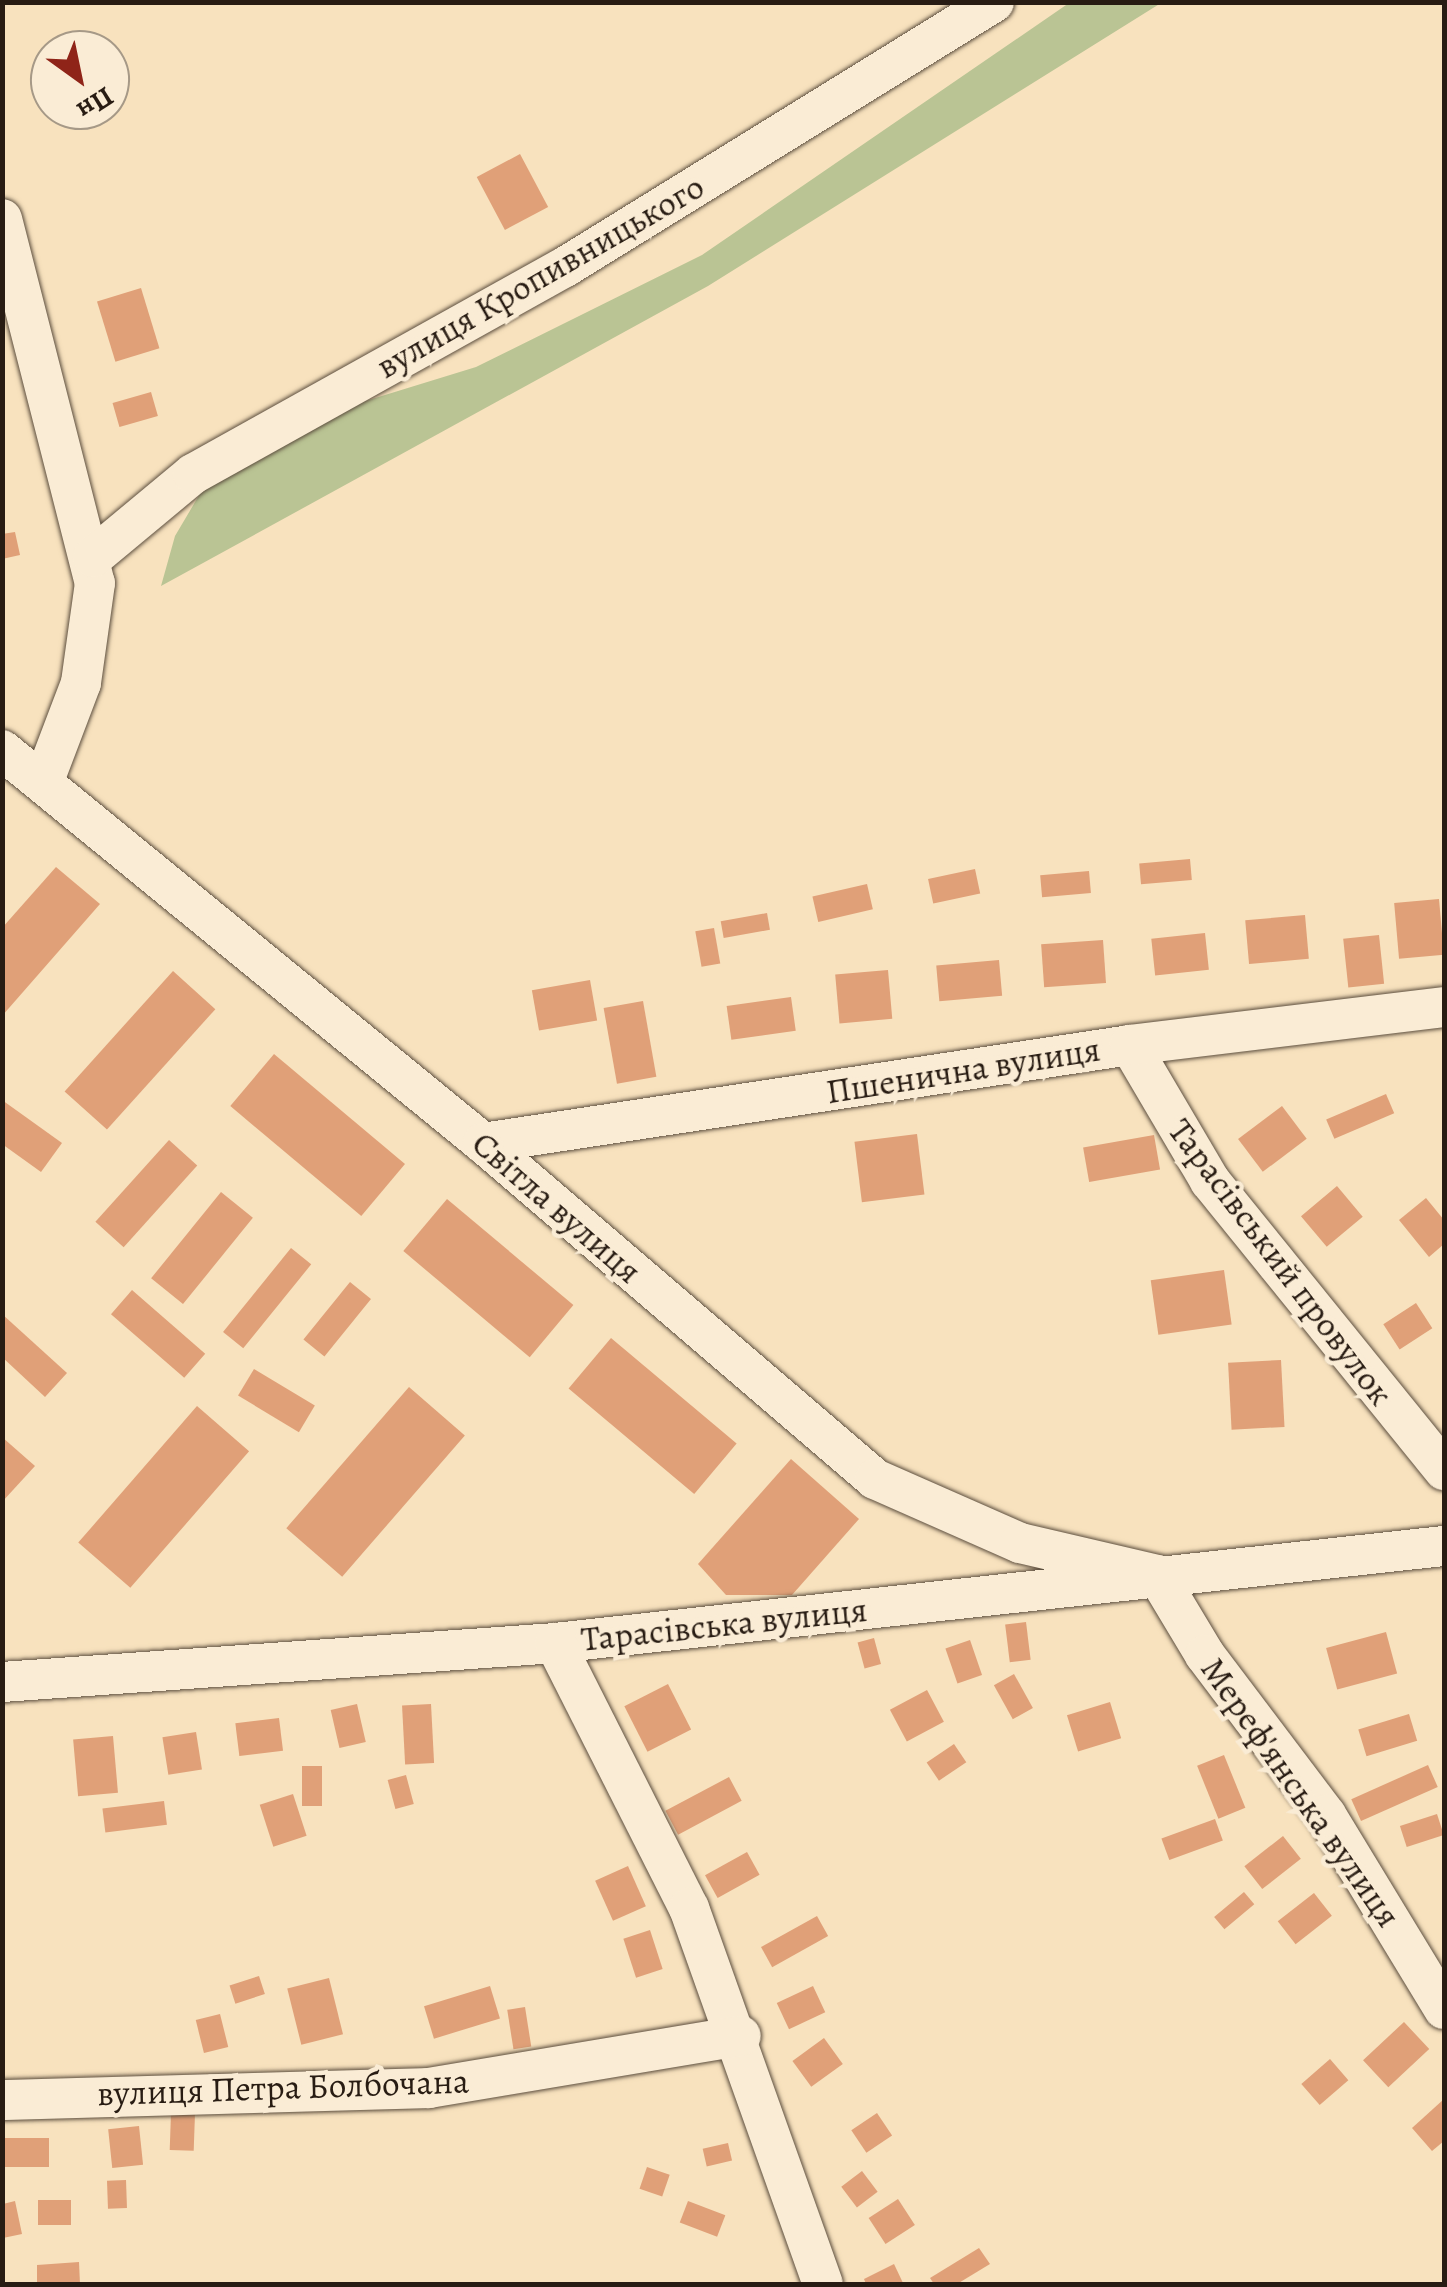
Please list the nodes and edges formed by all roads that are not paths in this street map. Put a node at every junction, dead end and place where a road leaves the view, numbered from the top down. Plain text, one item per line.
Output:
1 (994, 2) edge
2 (2, 219) edge
3 (93, 557) junction
4 (2, 750) edge
5 (46, 778) junction
6 (1444, 1007) edge
7 (1130, 1045) junction
8 (484, 1143) junction
9 (1444, 1470) edge
10 (1444, 1546) edge
11 (1157, 1575) junction
12 (555, 1643) junction
13 (2, 1682) edge
14 (1444, 2008) edge
15 (741, 2036) junction
16 (2, 2100) edge
17 (823, 2284) edge

1 - 3 street, вулиця Кропивницького
2 - 3 street
3 - 5 street
4 - 5 street, Світла вулиця
5 - 8 street, Світла вулиця
6 - 7 street, Пшенична вулиця
7 - 8 street, Пшенична вулиця
7 - 9 street, Тарасівський провулок
8 - 11 street, Світла вулиця
10 - 11 street, Тарасівська вулиця
11 - 12 street, Тарасівська вулиця
11 - 14 street, Мереф'янська вулиця
12 - 13 street, Тарасівська вулиця
12 - 15 street
15 - 16 street, вулиця Петра Болбочана
15 - 17 street

